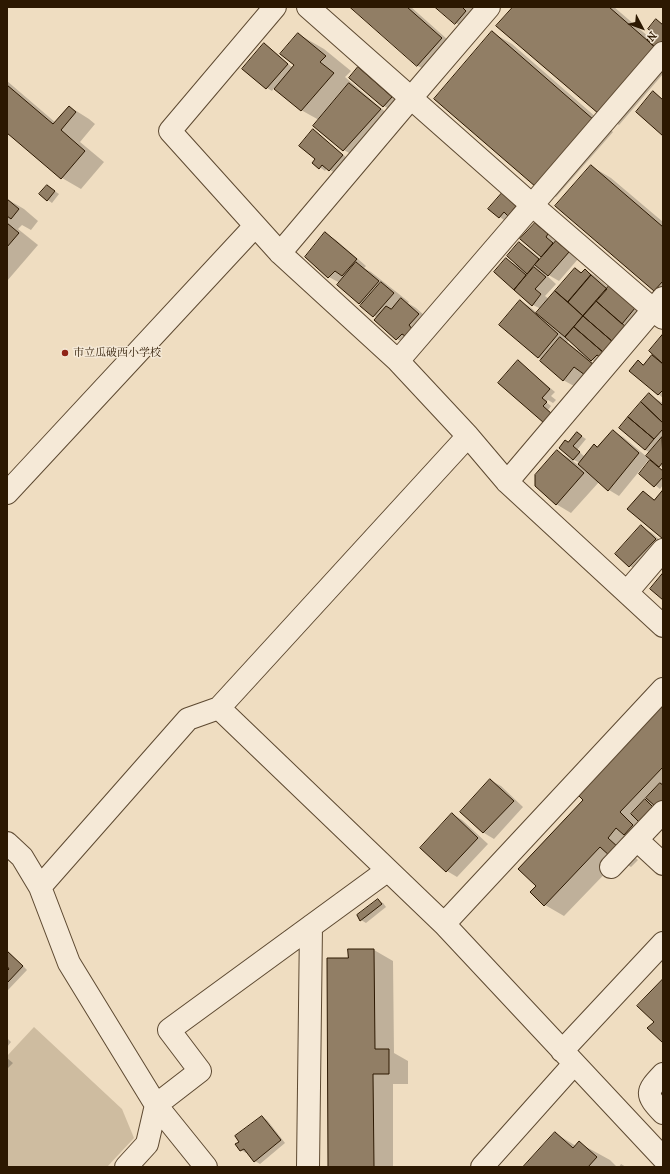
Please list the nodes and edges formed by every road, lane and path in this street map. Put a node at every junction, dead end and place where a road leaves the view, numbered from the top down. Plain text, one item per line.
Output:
1 (275, 7) edge
2 (308, 7) edge
3 (489, 7) edge
4 (663, 52) edge
5 (410, 98) junction
6 (532, 205) junction
7 (255, 226) junction
8 (280, 253) junction
9 (660, 309) edge
10 (398, 361) junction
11 (468, 436) junction
12 (507, 482) junction
13 (7, 493) edge
14 (663, 550) edge
15 (627, 592) junction
16 (663, 626) edge
17 (663, 689) edge
18 (218, 708) junction
19 (663, 812) edge
20 (637, 840) junction
21 (7, 843) edge
22 (663, 864) edge
23 (611, 867) dead end
24 (388, 870) junction
25 (40, 887) junction
26 (444, 924) junction
27 (311, 926) junction
28 (663, 943) edge
29 (568, 1057) junction
30 (663, 1074) edge
31 (156, 1106) junction
32 (663, 1113) edge
33 (663, 1158) edge
34 (126, 1167) edge
35 (206, 1167) edge
36 (308, 1167) edge
37 (482, 1167) edge

1 - 7 street
2 - 5 street
3 - 5 street
4 - 6 street
5 - 6 street
5 - 8 street
6 - 9 street
6 - 10 street
7 - 8 street
7 - 13 street
8 - 10 street
9 - 12 street
10 - 11 street
11 - 12 street
11 - 18 street
12 - 15 street
14 - 15 street
15 - 16 street
17 - 26 street
18 - 24 street
18 - 25 street
19 - 20 street
20 - 22 street
20 - 23 street
21 - 25 street
24 - 26 street
24 - 27 street
25 - 31 street
26 - 29 street
27 - 31 street
27 - 36 street
28 - 29 street
29 - 33 street
29 - 37 street
30 - 32 street
31 - 34 street
31 - 35 street

